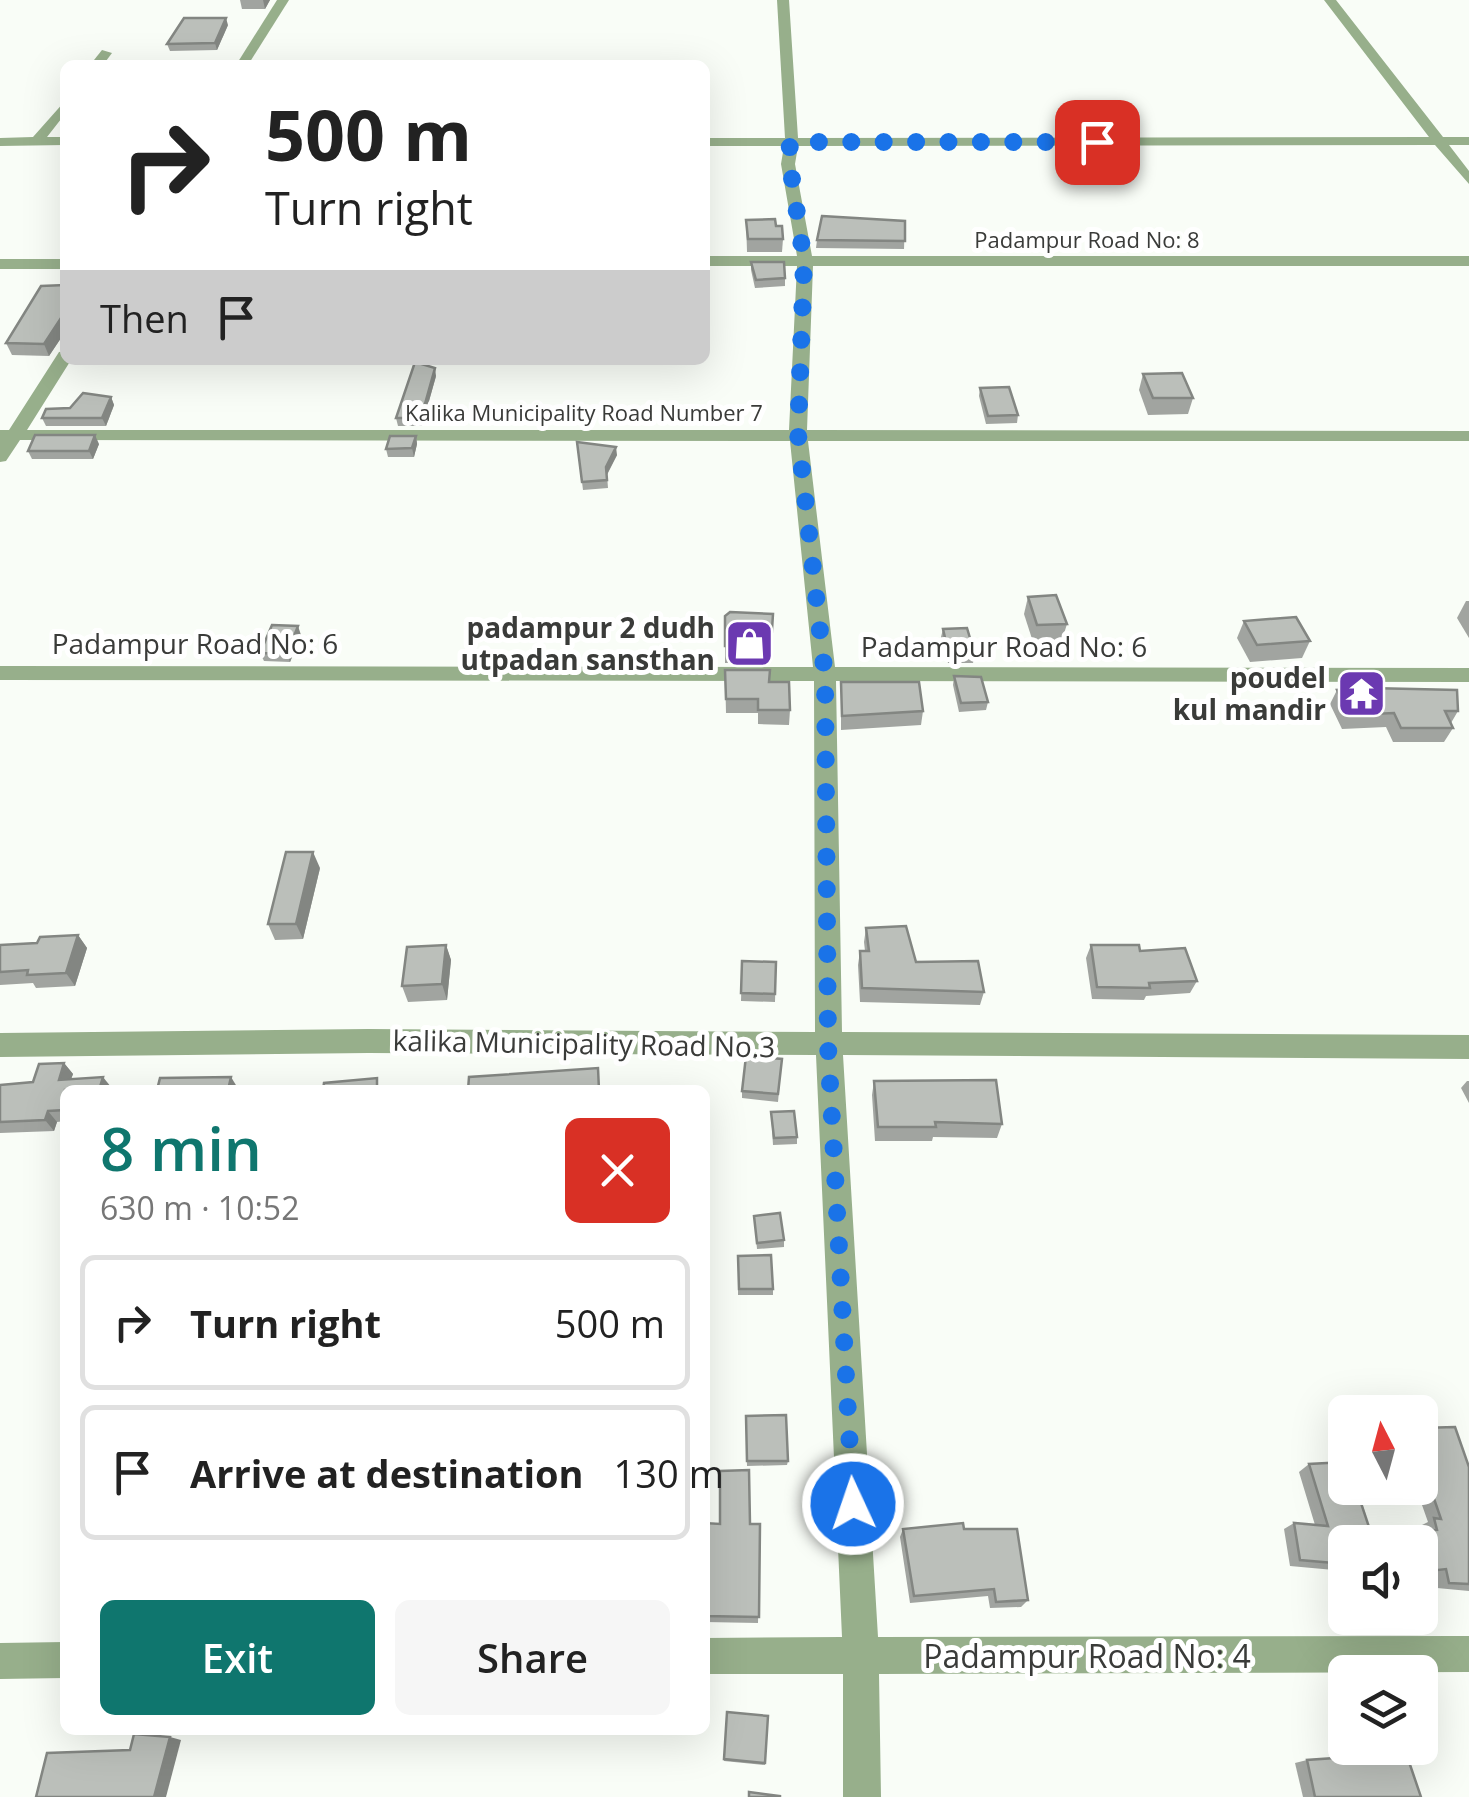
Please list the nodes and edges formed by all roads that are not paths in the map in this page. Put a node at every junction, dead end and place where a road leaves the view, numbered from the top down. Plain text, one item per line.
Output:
1 (283, 0) edge
2 (783, 0) edge
3 (1330, 0) edge
4 (106, 53) dead end
5 (100, 60) edge
6 (245, 60) edge
7 (60, 111) edge
8 (1439, 140) junction
9 (1469, 140) edge
10 (37, 141) junction
11 (60, 141) edge
12 (0, 142) edge
13 (710, 142) edge
14 (792, 142) junction
15 (1469, 180) edge
16 (710, 261) edge
17 (804, 261) junction
18 (1469, 261) edge
19 (0, 264) edge
20 (60, 264) edge
21 (60, 363) edge
22 (798, 434) junction
23 (7, 435) edge
24 (1469, 436) edge
25 (0, 456) edge
26 (0, 673) edge
27 (1469, 675) edge
28 (825, 676) junction
29 (0, 1046) edge
30 (828, 1046) junction
31 (1469, 1046) edge
32 (1469, 1654) edge
33 (710, 1656) edge
34 (861, 1656) junction
35 (60, 1660) edge
36 (0, 1661) edge
37 (862, 1797) edge

1 - 6 street
2 - 14 street
3 - 8 street
4 - 5 street
7 - 10 street
8 - 9 street
8 - 14 street
8 - 15 street
10 - 11 street
10 - 12 street
13 - 14 street
14 - 17 street
16 - 17 street, Padampur Road No: 8
17 - 18 street, Padampur Road No: 8
17 - 22 street
19 - 20 street
21 - 23 street
22 - 23 street, Kalika Municipality Road Number 7
22 - 24 street, Kalika Municipality Road Number 7
22 - 28 street
23 - 25 street
26 - 28 street, Padampur Road No: 6
27 - 28 street, Padampur Road No: 6
28 - 30 street
29 - 30 street, kalika Municipality Road No.3
30 - 31 street, kalika Municipality Road No.3
30 - 34 street
32 - 34 street, Padampur Road No: 4
33 - 34 street, Padampur Road No: 4
34 - 37 street
35 - 36 street

